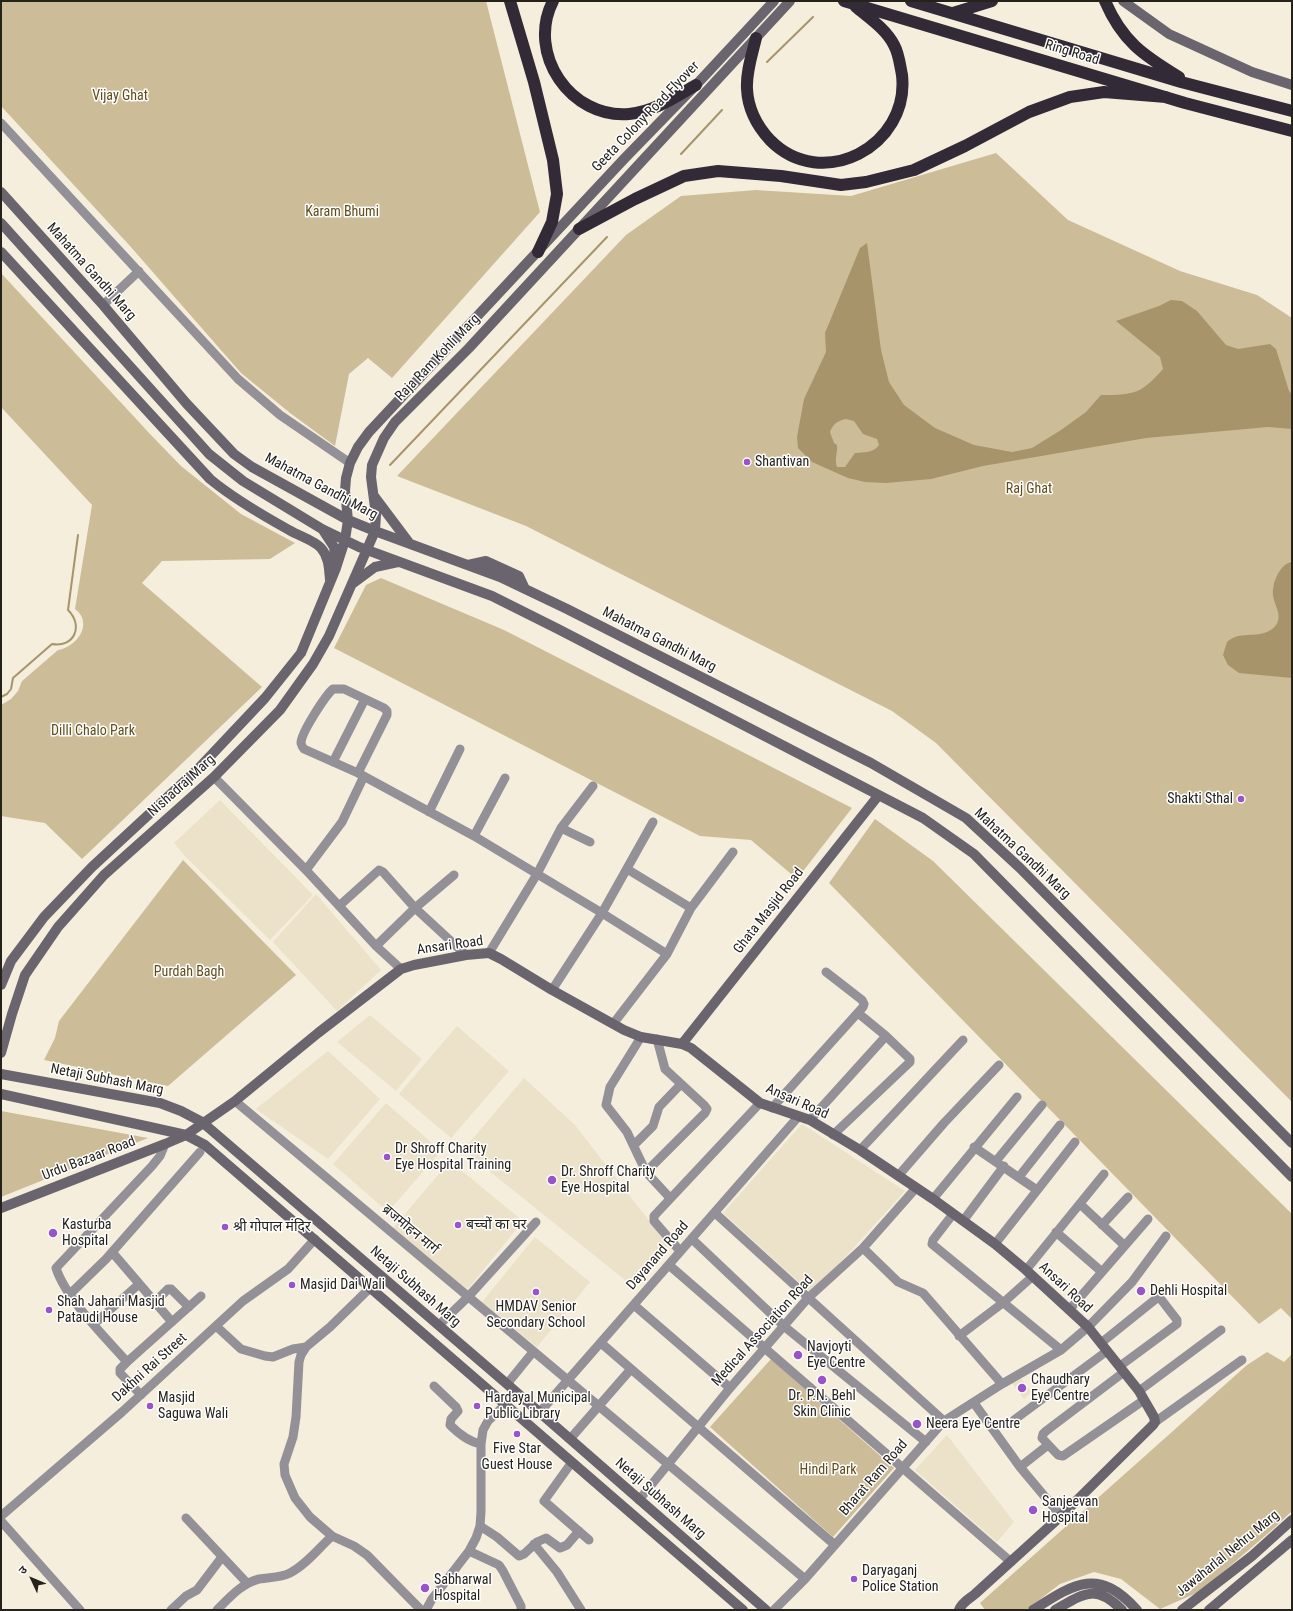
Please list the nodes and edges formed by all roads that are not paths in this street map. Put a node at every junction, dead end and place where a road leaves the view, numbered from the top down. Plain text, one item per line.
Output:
1 (510, 1) edge
2 (553, 1) edge
3 (774, 1) edge
4 (790, 1) edge
5 (911, 1) edge
6 (992, 1) edge
7 (1104, 1) edge
8 (1124, 1) edge
9 (848, 2) edge
10 (953, 13) junction
11 (756, 38) junction
12 (696, 85) junction
13 (1194, 85) junction
14 (1292, 85) edge
15 (1166, 97) junction
16 (1292, 111) edge
17 (1, 123) edge
18 (1292, 131) edge
19 (1, 192) edge
20 (1, 223) edge
21 (579, 229) junction
22 (1, 252) edge
23 (538, 252) junction
24 (139, 271) junction
25 (103, 305) junction
26 (350, 462) junction
27 (373, 495) junction
28 (280, 504) junction
29 (271, 520) junction
30 (348, 520) junction
31 (322, 529) junction
32 (375, 532) junction
33 (345, 540) junction
34 (410, 544) junction
35 (322, 549) junction
36 (367, 550) junction
37 (336, 554) junction
38 (400, 562) junction
39 (336, 568) junction
40 (330, 582) junction
41 (351, 584) junction
42 (365, 699) junction
43 (460, 749) dead end
44 (333, 762) junction
45 (361, 774) junction
46 (214, 777) junction
47 (506, 778) dead end
48 (593, 786) dead end
49 (878, 796) junction
50 (429, 812) junction
51 (653, 822) dead end
52 (562, 828) junction
53 (474, 836) junction
54 (590, 842) dead end
55 (734, 852) dead end
56 (627, 869) junction
57 (306, 870) junction
58 (536, 874) junction
59 (454, 875) dead end
60 (340, 906) junction
61 (414, 908) junction
62 (691, 908) junction
63 (602, 912) junction
64 (376, 946) junction
65 (489, 953) junction
66 (667, 954) junction
67 (466, 955) junction
68 (401, 969) junction
69 (826, 972) dead end
70 (1, 985) edge
71 (552, 990) junction
72 (858, 1013) junction
73 (613, 1024) junction
74 (886, 1036) junction
75 (641, 1038) junction
76 (657, 1039) junction
77 (963, 1040) dead end
78 (682, 1044) junction
79 (1, 1053) edge
80 (999, 1066) dead end
81 (1, 1074) edge
82 (681, 1084) junction
83 (1, 1094) edge
84 (1017, 1097) dead end
85 (235, 1101) junction
86 (760, 1103) junction
87 (1042, 1105) dead end
88 (772, 1108) junction
89 (798, 1117) junction
90 (810, 1120) junction
91 (202, 1122) junction
92 (1060, 1125) dead end
93 (833, 1134) junction
94 (186, 1135) junction
95 (1075, 1142) dead end
96 (1292, 1143) edge
97 (165, 1144) junction
98 (634, 1145) junction
99 (974, 1147) junction
100 (860, 1150) junction
101 (200, 1152) dead end
102 (1000, 1164) junction
103 (646, 1172) junction
104 (1104, 1174) dead end
105 (898, 1176) junction
106 (1019, 1177) junction
107 (1292, 1177) edge
108 (916, 1188) junction
109 (1037, 1190) junction
110 (1128, 1197) dead end
111 (670, 1198) junction
112 (933, 1199) junction
113 (1080, 1204) junction
114 (1, 1208) edge
115 (715, 1213) junction
116 (953, 1214) junction
117 (1148, 1218) dead end
118 (964, 1221) junction
119 (536, 1222) dead end
120 (1102, 1225) junction
121 (1056, 1232) junction
122 (1166, 1236) dead end
123 (314, 1238) junction
124 (692, 1239) junction
125 (994, 1244) junction
126 (1124, 1245) junction
127 (863, 1248) junction
128 (680, 1251) junction
129 (112, 1252) junction
130 (669, 1265) junction
131 (1102, 1272) junction
132 (1030, 1273) junction
133 (139, 1284) junction
134 (371, 1287) junction
135 (69, 1295) junction
136 (201, 1296) dead end
137 (468, 1297) junction
138 (808, 1298) junction
139 (155, 1302) junction
140 (1004, 1302) junction
141 (634, 1305) junction
142 (189, 1307) junction
143 (1069, 1310) junction
144 (172, 1322) junction
145 (94, 1324) junction
146 (438, 1325) junction
147 (216, 1326) junction
148 (785, 1327) junction
149 (1088, 1327) junction
150 (1221, 1330) dead end
151 (959, 1336) junction
152 (601, 1343) junction
153 (306, 1347) junction
154 (1104, 1347) junction
155 (765, 1348) junction
156 (1061, 1350) junction
157 (533, 1352) junction
158 (1242, 1360) dead end
159 (127, 1362) junction
160 (631, 1369) junction
161 (1122, 1369) junction
162 (568, 1380) junction
163 (507, 1384) junction
164 (1002, 1384) junction
165 (434, 1386) dead end
166 (730, 1388) junction
167 (141, 1395) junction
168 (1141, 1395) junction
169 (974, 1403) junction
170 (505, 1404) junction
171 (599, 1406) junction
172 (539, 1412) junction
173 (1014, 1420) dead end
174 (944, 1421) junction
175 (1155, 1422) junction
176 (699, 1426) junction
177 (570, 1439) junction
178 (926, 1442) junction
179 (480, 1444) junction
180 (1048, 1445) junction
181 (572, 1462) junction
182 (668, 1464) junction
183 (902, 1467) junction
184 (1020, 1467) junction
185 (639, 1500) junction
186 (1, 1516) edge
187 (1061, 1516) junction
188 (186, 1518) dead end
189 (1292, 1520) edge
190 (1, 1521) edge
191 (480, 1526) junction
192 (579, 1531) junction
193 (332, 1536) junction
194 (589, 1540) dead end
195 (1292, 1540) edge
196 (534, 1544) junction
197 (835, 1545) junction
198 (469, 1551) junction
199 (222, 1557) junction
200 (1011, 1562) junction
201 (805, 1579) junction
202 (247, 1583) junction
203 (80, 1610) edge
204 (171, 1610) edge
205 (217, 1610) edge
206 (421, 1610) edge
207 (426, 1610) edge
208 (521, 1610) edge
209 (581, 1610) edge
210 (743, 1610) edge
211 (766, 1610) edge
212 (774, 1610) edge
213 (959, 1610) edge
214 (1033, 1610) edge
215 (1055, 1610) edge
216 (1122, 1610) edge
217 (1137, 1610) edge
218 (1182, 1610) edge
219 (1209, 1610) edge

1 - 23 highway
2 - 12 highway
3 - 12 main road, Geeta Colony Road Flyover
4 - 11 main road, Geeta Colony Road Flyover
5 - 10 highway, Ring Road
6 - 10 highway
7 - 13 highway
8 - 14 main road
9 - 11 highway
9 - 15 highway, Ring Road
10 - 13 highway, Ring Road
11 - 21 main road, Geeta Colony Road Flyover
12 - 23 main road, Geeta Colony Road Flyover
13 - 16 highway, Ring Road
15 - 18 highway, Ring Road
15 - 21 highway
17 - 24 street
19 - 25 main road, Mahatma Gandhi Marg
20 - 28 main road
21 - 27 main road, Raja Ram Kohli Marg
22 - 29 main road
23 - 26 main road, Raja Ram Kohli Marg
24 - 25 street
24 - 26 street
25 - 30 main road, Mahatma Gandhi Marg
26 - 30 main road, Raja Ram Kohli Marg
27 - 32 main road, Raja Ram Kohli Marg
27 - 34 main road
28 - 29 main road
28 - 31 main road
29 - 35 main road
30 - 32 main road, Mahatma Gandhi Marg
30 - 33 main road, Raja Ram Kohli Marg
31 - 33 main road
31 - 37 main road
32 - 34 main road, Mahatma Gandhi Marg
32 - 36 main road, Nishadraj Marg
33 - 36 main road
33 - 39 main road, Nishadraj Marg
34 - 96 main road, Mahatma Gandhi Marg
35 - 37 main road
35 - 40 main road
36 - 38 main road
36 - 41 main road, Nishadraj Marg
37 - 39 main road
38 - 41 main road
38 - 49 main road
39 - 40 main road, Nishadraj Marg
40 - 70 main road, Nishadraj Marg
41 - 46 main road, Nishadraj Marg
42 - 44 street
42 - 44 street
42 - 45 street
43 - 50 street
44 - 45 street
45 - 50 street
45 - 57 street
46 - 57 street
46 - 79 main road, Nishadraj Marg
47 - 53 street
48 - 52 street
49 - 78 main road, Ghata Masjid Road
49 - 107 main road
50 - 53 street
51 - 56 street
52 - 54 street
52 - 58 street
53 - 58 street
55 - 62 street
56 - 62 street
56 - 63 street
57 - 60 street
58 - 63 street
58 - 65 street
59 - 61 street
60 - 61 street
60 - 64 street
61 - 64 street
61 - 67 street
62 - 66 street
63 - 66 street
63 - 71 street
64 - 68 street
65 - 67 main road, Ansari Road
65 - 71 main road, Ansari Road
66 - 73 street
67 - 68 main road, Ansari Road
68 - 85 main road, Ansari Road
69 - 72 street
71 - 73 main road, Ansari Road
72 - 74 street
72 - 88 street
73 - 75 main road, Ansari Road
74 - 90 street
74 - 93 street
75 - 76 main road, Ansari Road
75 - 98 street
76 - 78 main road, Ansari Road
76 - 82 street
77 - 100 street
78 - 86 main road, Ansari Road
80 - 105 street
81 - 91 main road, Netaji Subhash Marg
82 - 98 street
82 - 103 street
83 - 94 main road, Netaji Subhash Marg
84 - 99 street
85 - 91 main road, Ansari Road
85 - 137 street, ब्रजमोहन मार्ग
86 - 88 main road, Ansari Road
86 - 111 street
87 - 102 street
88 - 89 main road, Ansari Road
89 - 90 main road, Ansari Road
89 - 115 street, Dayanand Road
90 - 93 main road, Ansari Road
91 - 94 main road, Ansari Road
91 - 146 main road, Netaji Subhash Marg
92 - 106 street
93 - 100 main road, Ansari Road
94 - 97 main road, Urdu Bazaar Road
94 - 123 main road, Netaji Subhash Marg
95 - 109 street
97 - 114 main road, Urdu Bazaar Road
97 - 135 street
98 - 103 street
99 - 102 street
99 - 112 street
100 - 105 main road, Ansari Road
101 - 129 street
102 - 106 street
102 - 118 street
103 - 111 street
104 - 113 street
105 - 108 main road, Ansari Road
106 - 109 street
108 - 112 main road, Ansari Road
108 - 127 street, Medical Association Road
109 - 125 street
110 - 120 street
111 - 128 street
112 - 116 main road, Ansari Road
113 - 120 street
113 - 121 street
115 - 124 street, Dayanand Road
115 - 138 street
116 - 118 main road, Ansari Road
116 - 140 street
117 - 126 street
118 - 125 main road, Ansari Road
119 - 137 street
120 - 126 street
121 - 131 street
121 - 132 street
122 - 149 street, Bharat Ram Road
123 - 134 main road, Netaji Subhash Marg
123 - 147 street, Dakhni Rai Street
124 - 128 street, Dayanand Road
124 - 148 street
125 - 132 main road, Ansari Road
126 - 131 street
127 - 138 street, Medical Association Road
127 - 151 street
128 - 130 street, Dayanand Road
129 - 133 street
129 - 135 street
130 - 141 street, Dayanand Road
130 - 155 street
131 - 143 street
132 - 140 street
132 - 143 main road, Ansari Road
133 - 139 street
133 - 145 street
134 - 153 street
134 - 170 main road, Netaji Subhash Marg
135 - 145 street
136 - 142 street
137 - 146 street
137 - 157 street, ब्रजमोहन मार्ग
138 - 148 street, Medical Association Road
138 - 174 street
139 - 142 street
139 - 144 street
140 - 151 street
140 - 156 street
141 - 152 street, Dayanand Road
141 - 166 street
142 - 144 street
143 - 149 main road, Ansari Road
144 - 159 street
145 - 159 street
146 - 163 main road, Netaji Subhash Marg
147 - 153 street
147 - 167 street, Dakhni Rai Street
148 - 155 street, Medical Association Road
148 - 178 street
149 - 154 main road, Ansari Road
149 - 156 street, Bharat Ram Road
150 - 168 street
151 - 164 street
152 - 160 street
152 - 162 street, Dayanand Road
153 - 193 street
154 - 161 main road, Ansari Road
154 - 161 street
154 - 173 street
155 - 166 street, Medical Association Road
155 - 183 street
156 - 164 street, Bharat Ram Road
157 - 162 street, ब्रजमोहन मार्ग
157 - 163 street
158 - 175 street
159 - 167 street
160 - 171 street
160 - 176 street
161 - 168 main road, Ansari Road
161 - 180 street
162 - 171 street, ब्रजमोहन मार्ग
162 - 172 street, Dayanand Road
163 - 172 main road, Netaji Subhash Marg
164 - 169 street, Bharat Ram Road
165 - 179 street
166 - 176 street, Medical Association Road
167 - 186 street, Dakhni Rai Street
168 - 175 main road, Ansari Road
168 - 180 street
169 - 174 street, Bharat Ram Road
169 - 184 street
170 - 179 street
170 - 181 main road, Netaji Subhash Marg
171 - 177 street
171 - 182 street, ब्रजमोहन मार्ग
172 - 177 main road, Netaji Subhash Marg
174 - 178 street, Bharat Ram Road
175 - 187 main road
176 - 182 street, Medical Association Road
176 - 197 street
177 - 185 main road, Netaji Subhash Marg
178 - 183 street, Bharat Ram Road
179 - 191 street
180 - 184 street
181 - 192 street
181 - 210 main road, Netaji Subhash Marg
182 - 185 street, Medical Association Road
182 - 201 street, ब्रजमोहन मार्ग
183 - 197 street, Bharat Ram Road
183 - 200 street
184 - 187 street
185 - 211 main road, Netaji Subhash Marg
187 - 200 main road
188 - 199 street
189 - 218 main road, Jawaharlal Nehru Marg
190 - 203 street
191 - 196 street
191 - 198 street
192 - 194 street
192 - 196 street
193 - 202 street
193 - 206 street
195 - 219 main road, Jawaharlal Nehru Marg
196 - 209 street
197 - 201 street, Bharat Ram Road
198 - 207 street
198 - 208 street
199 - 202 street
199 - 204 street
200 - 213 main road
201 - 212 street, Bharat Ram Road
202 - 205 street
214 - 217 main road
215 - 216 main road

